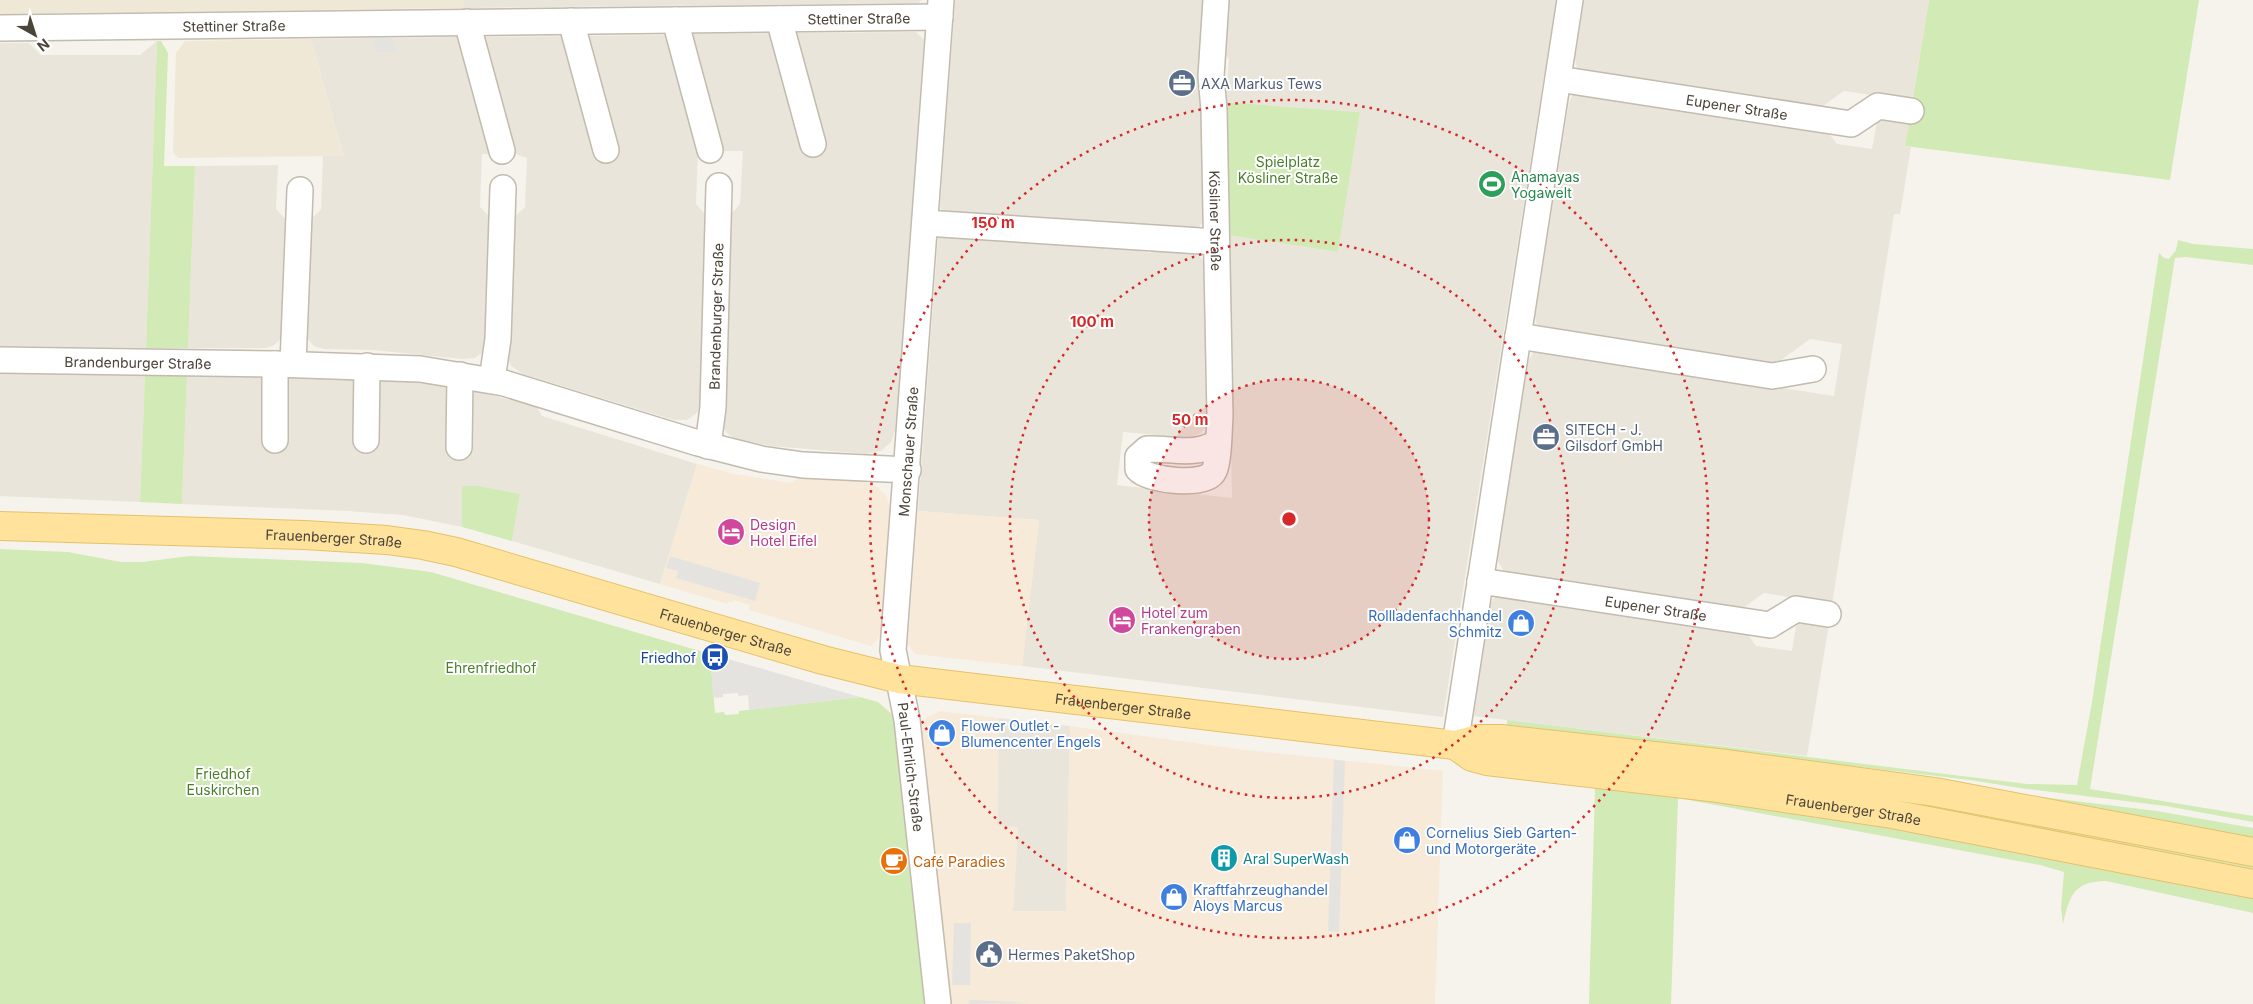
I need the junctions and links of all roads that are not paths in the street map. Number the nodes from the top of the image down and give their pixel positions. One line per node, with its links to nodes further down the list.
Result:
1 (1216, 0): 19 (street, Kösliner Straße)
2 (1570, 0): 9 (street)
3 (940, 9): 4 (street, Stettiner Straße); 18 (street, Monschauer Straße)
4 (779, 19): 5 (street, Stettiner Straße); 11 (street)
5 (674, 20): 6 (street, Stettiner Straße); 14 (street)
6 (571, 21): 7 (street, Stettiner Straße); 13 (street)
7 (467, 22): 8 (street, Stettiner Straße); 12 (street)
8 (0, 28)
9 (1558, 79): 10 (street, Eupener Straße); 20 (street)
10 (1911, 111)
11 (813, 144)
12 (502, 150)
13 (606, 150)
14 (710, 150)
15 (719, 186): 31 (street, Brandenburger Straße)
16 (503, 188): 26 (street)
17 (300, 190): 22 (street)
18 (926, 223): 19 (street); 32 (street, Monschauer Straße)
19 (1216, 242): 29 (street, Kösliner Straße)
20 (1518, 336): 24 (street); 34 (street)
21 (0, 360): 22 (street, Brandenburger Straße)
22 (284, 364): 23 (street, Brandenburger Straße); 27 (street)
23 (367, 366): 25 (street, Brandenburger Straße); 28 (street)
24 (1813, 369)
25 (460, 375): 26 (street, Brandenburger Straße); 30 (street)
26 (492, 380): 31 (street, Brandenburger Straße)
27 (275, 440)
28 (366, 440)
29 (1218, 442)
30 (459, 446)
31 (708, 446): 32 (street, Brandenburger Straße)
32 (908, 470): 36 (street, Monschauer Straße)
33 (0, 526): 36 (main road, Frauenberger Straße)
34 (1480, 581): 35 (street, Eupener Straße); 37 (street)
35 (1828, 614)
36 (899, 679): 37 (main road, Frauenberger Straße); 40 (street, Paul-Ehrlich-Straße)
37 (1455, 745): 38 (main road, Frauenberger Straße); 39 (main road, Frauenberger Straße)
38 (2253, 852)
39 (2253, 884)
40 (938, 1004)

